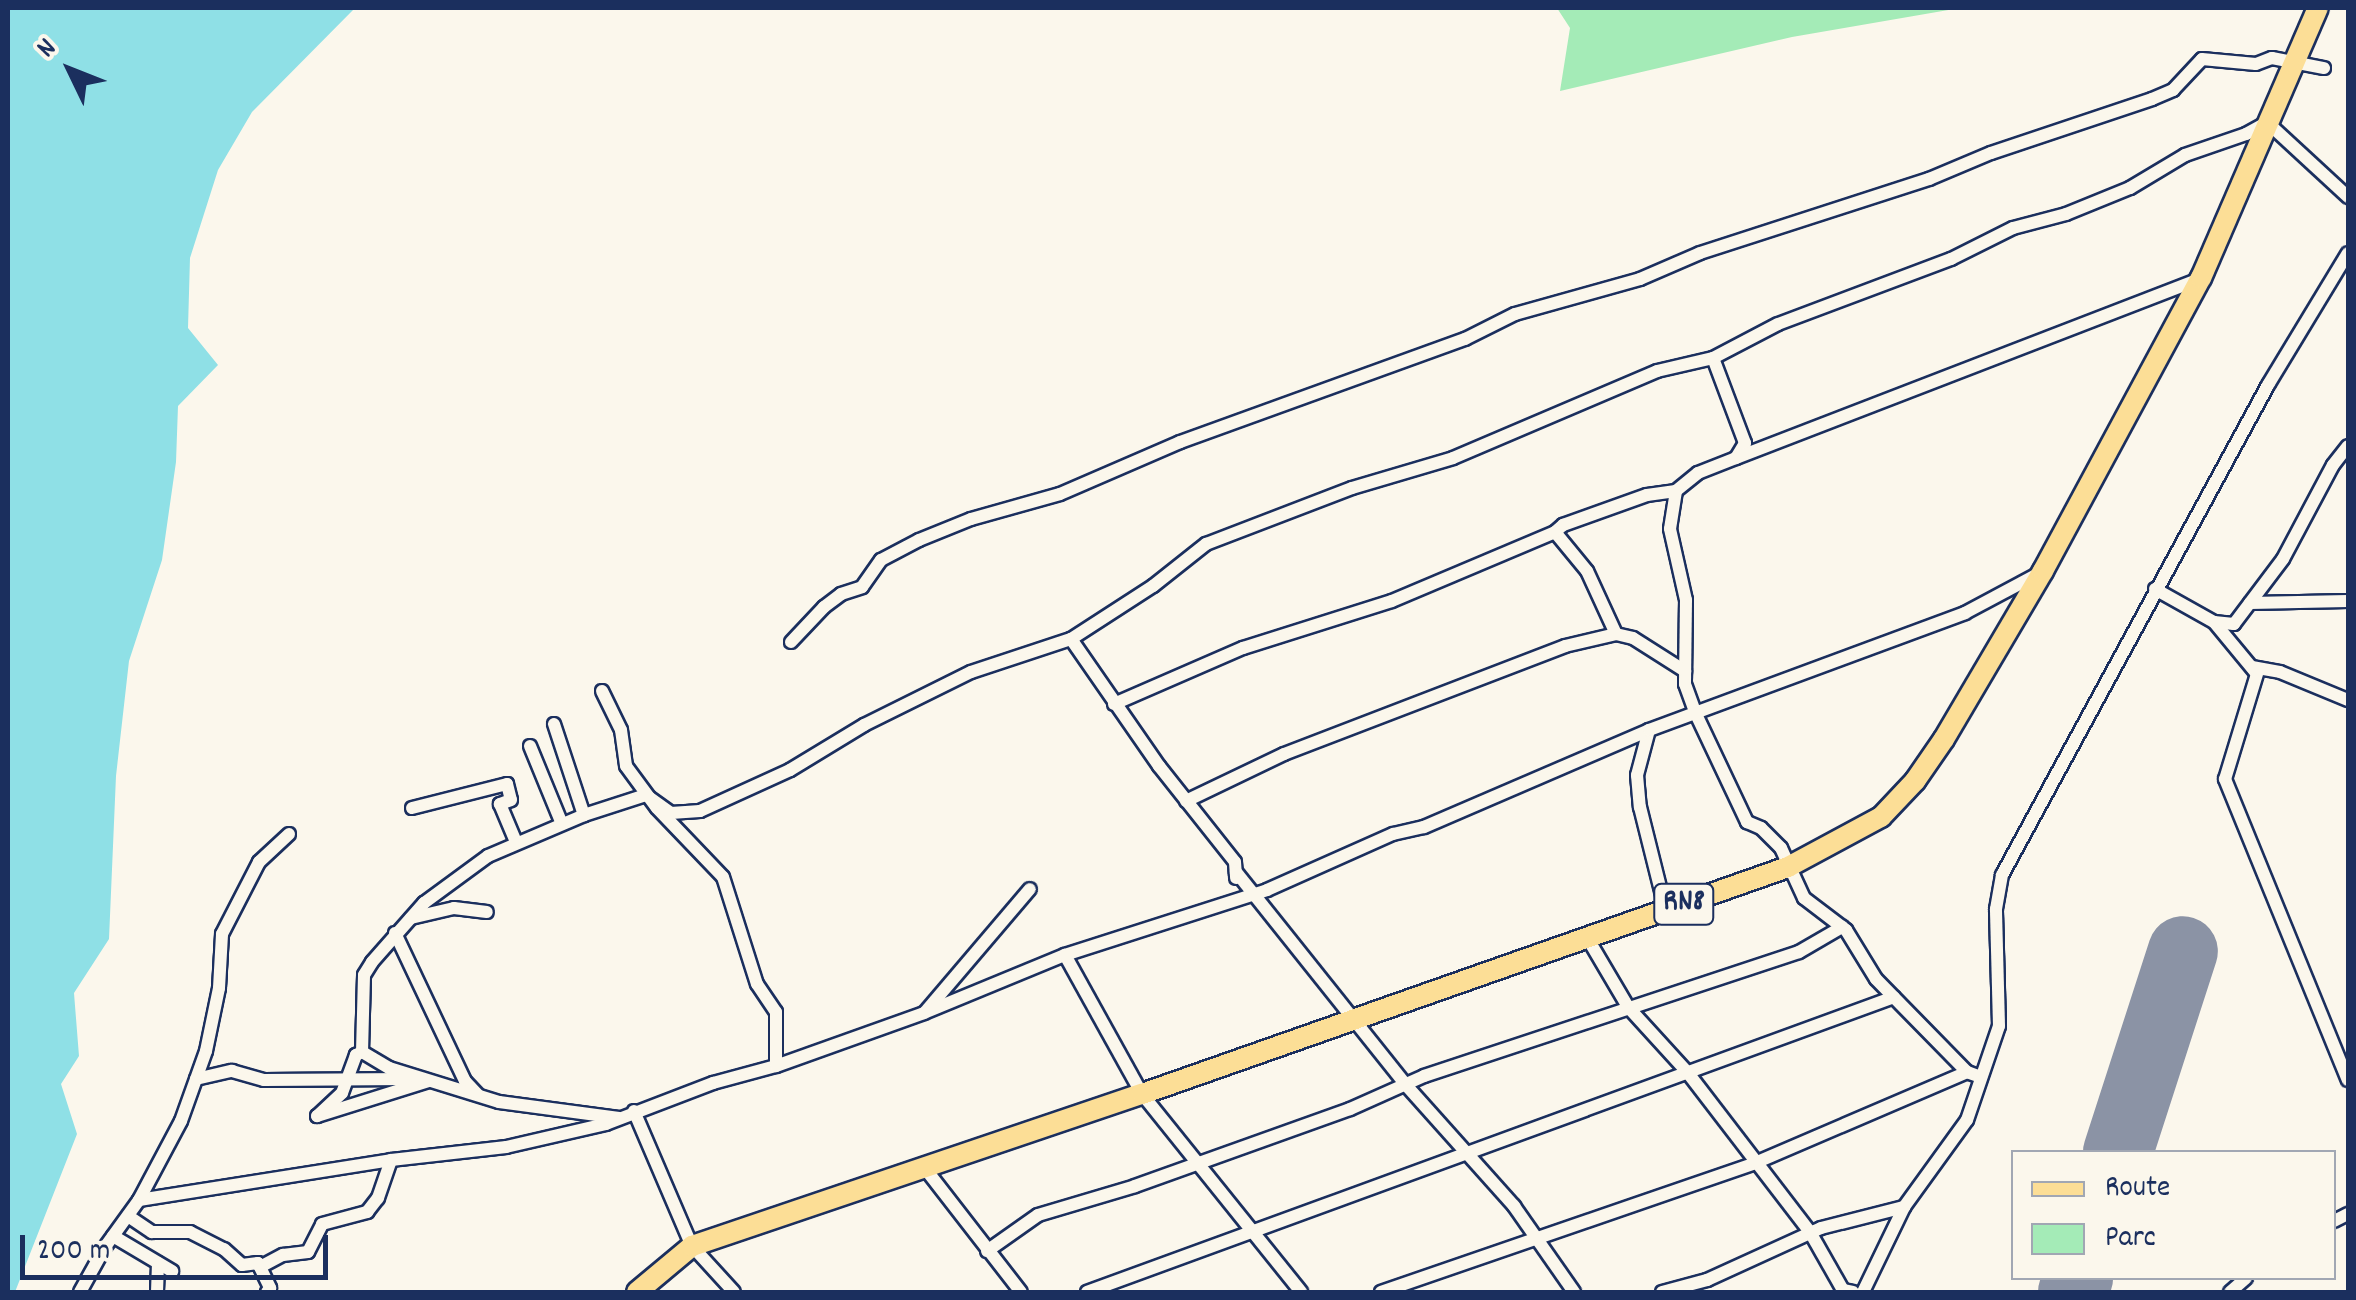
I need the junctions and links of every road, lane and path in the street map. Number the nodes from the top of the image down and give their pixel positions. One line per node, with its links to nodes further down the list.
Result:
1 (2318, 8): 2 (main road, RN8)
2 (2296, 62): 3 (street); 4 (main road, RN8); 20 (street)
3 (2324, 68)
4 (2270, 122): 5 (street); 7 (main road, RN8); 8 (street)
5 (2348, 198)
6 (2348, 253): 14 (street)
7 (2202, 278): 10 (street); 13 (main road, RN8)
8 (1713, 358): 10 (street); 19 (street)
9 (2348, 446): 15 (street)
10 (1736, 458): 11 (street)
11 (1676, 490): 12 (street); 22 (street)
12 (1556, 532): 18 (street); 25 (street)
13 (2044, 571): 26 (street); 37 (main road, RN8)
14 (2155, 588): 17 (street); 56 (street)
15 (2250, 602): 16 (street); 17 (street)
16 (2347, 603)
17 (2214, 622): 21 (street)
18 (1616, 634): 22 (street); 31 (street)
19 (1071, 639): 25 (street); 30 (street)
20 (791, 642)
21 (2252, 668): 24 (street); 60 (street)
22 (1685, 671): 26 (street)
23 (602, 691): 30 (street)
24 (2348, 700)
25 (1114, 704): 31 (street)
26 (1694, 712): 28 (street); 37 (street)
27 (554, 724): 33 (street)
28 (1649, 730): 40 (street); 42 (street)
29 (530, 746): 34 (street)
30 (646, 795): 33 (street); 54 (street)
31 (1186, 801): 38 (street)
32 (412, 808): 36 (street)
33 (584, 814): 34 (street)
34 (562, 824): 36 (street)
35 (289, 834): 58 (street)
36 (516, 842): 44 (street)
37 (1788, 867): 42 (main road, RN8); 45 (street)
38 (1236, 872): 40 (street); 41 (street)
39 (1030, 889): 51 (street)
40 (1255, 894): 41 (street); 52 (street)
41 (1238, 898): 48 (street)
42 (1666, 911): 47 (main road, RN8)
43 (487, 912): 44 (street)
44 (409, 918): 46 (street)
45 (1842, 927): 49 (street); 50 (street)
46 (395, 933): 53 (street); 63 (street)
47 (1588, 938): 50 (street); 52 (main road, RN8)
48 (1065, 954): 51 (street); 62 (street)
49 (1894, 997): 55 (street); 56 (street)
50 (1628, 1007): 55 (street); 61 (street)
51 (924, 1013): 54 (street)
52 (1350, 1018): 61 (street); 62 (main road, RN8)
53 (362, 1052): 57 (street); 59 (street)
54 (776, 1066): 64 (street)
55 (1688, 1073): 66 (street); 69 (street)
56 (1974, 1074): 69 (street); 72 (street)
57 (348, 1079): 58 (street); 59 (street); 59 (street)
58 (196, 1080): 71 (street)
59 (425, 1080): 63 (street)
60 (2348, 1080)
61 (1405, 1084): 66 (street); 68 (street)
62 (1142, 1094): 68 (street); 70 (main road, RN8)
63 (478, 1096): 65 (street)
64 (634, 1111): 65 (street); 78 (street)
65 (619, 1118): 67 (street)
66 (1467, 1154): 74 (street); 77 (street)
67 (391, 1160): 71 (street); 81 (street)
68 (1195, 1161): 74 (street); 79 (street)
69 (1755, 1163): 75 (street); 77 (street)
70 (924, 1168): 78 (main road, RN8); 79 (street)
71 (139, 1200): 73 (street)
72 (1904, 1207): 75 (street); 96 (street)
73 (128, 1216): 76 (street); 81 (street)
74 (1253, 1232): 90 (street); 91 (street)
75 (1810, 1232): 94 (street); 95 (street)
76 (113, 1236): 80 (street); 84 (street)
77 (1536, 1238): 92 (street); 93 (street)
78 (692, 1246): 87 (main road, RN8); 88 (street)
79 (987, 1251): 89 (street)
80 (158, 1263): 82 (street); 83 (street)
81 (260, 1267): 86 (street)
82 (172, 1271)
83 (157, 1286): 85 (street)
84 (80, 1292)
85 (148, 1292)
86 (267, 1292)
87 (638, 1292)
88 (734, 1292)
89 (1021, 1292)
90 (1087, 1292)
91 (1301, 1292)
92 (1381, 1292)
93 (1574, 1292)
94 (1662, 1292)
95 (1853, 1292)
96 (1863, 1292)

